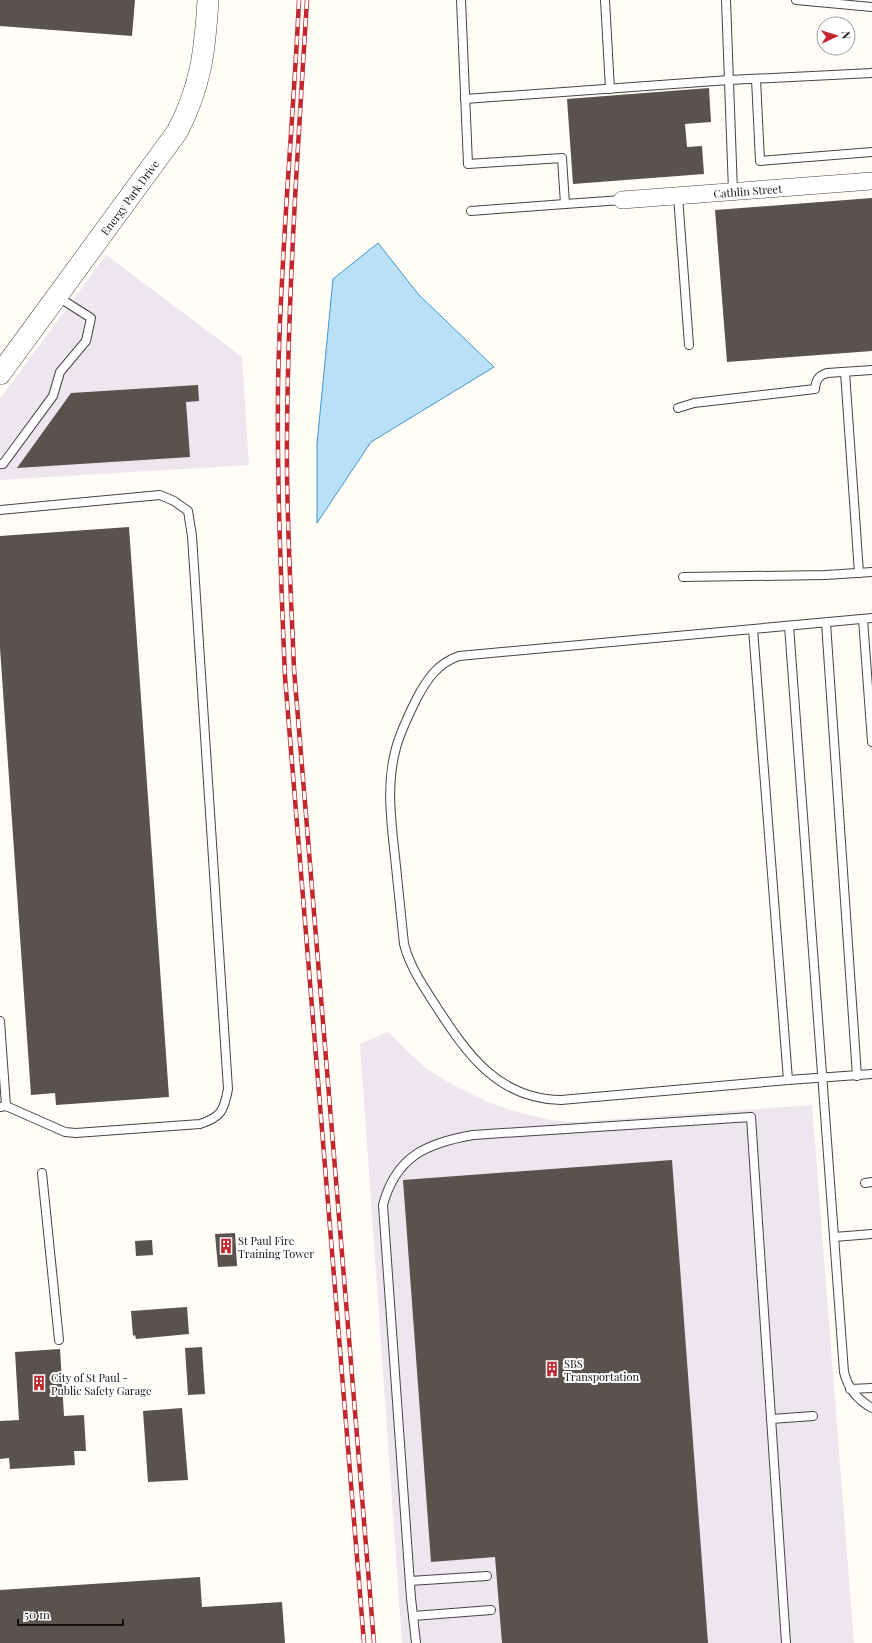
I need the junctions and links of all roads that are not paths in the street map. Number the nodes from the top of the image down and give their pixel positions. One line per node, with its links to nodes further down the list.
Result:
1 (208, 0): 19 (street, Energy Park Drive)
2 (461, 0): 11 (lane)
3 (605, 0): 10 (lane)
4 (726, 0): 9 (lane)
5 (796, 0): 6 (lane)
6 (872, 7)
7 (872, 73): 8 (lane)
8 (756, 79): 9 (lane); 12 (lane)
9 (729, 80): 10 (lane); 14 (lane)
10 (610, 89): 11 (lane)
11 (465, 99): 17 (lane)
12 (872, 152)
13 (872, 181): 14 (street, Cathlin Street)
14 (733, 191): 15 (street, Cathlin Street)
15 (678, 196): 16 (street, Cathlin Street); 20 (lane)
16 (622, 200): 17 (lane)
17 (565, 204): 18 (lane)
18 (471, 211)
19 (57, 297): 23 (street, Energy Park Drive); 25 (lane)
20 (688, 345)
21 (872, 370): 22 (lane)
22 (845, 372): 24 (lane); 28 (lane)
23 (0, 374)
24 (678, 408)
25 (0, 464)
26 (0, 510): 41 (lane)
27 (872, 572): 28 (lane)
28 (859, 573): 29 (lane)
29 (683, 578)
30 (872, 618): 31 (lane)
31 (863, 619): 32 (lane); 35 (lane)
32 (826, 623): 33 (lane); 38 (lane)
33 (789, 626): 34 (lane); 39 (lane)
34 (753, 629): 40 (lane); 40 (lane)
35 (872, 742)
36 (0, 1021): 41 (lane)
37 (872, 1074): 38 (lane)
38 (857, 1076): 39 (lane)
39 (822, 1079): 40 (lane); 44 (lane)
40 (788, 1080)
41 (3, 1107)
42 (42, 1173): 45 (lane)
43 (872, 1234): 44 (lane)
44 (834, 1237): 47 (lane)
45 (59, 1340)
46 (872, 1388): 47 (lane)
47 (850, 1389): 48 (lane)
48 (872, 1408)
49 (813, 1416): 50 (lane)
50 (771, 1419): 52 (lane); 56 (lane)
51 (487, 1576): 52 (lane)
52 (410, 1581): 54 (lane)
53 (490, 1610): 54 (lane)
54 (413, 1616): 55 (lane)
55 (416, 1643)
56 (786, 1643)

